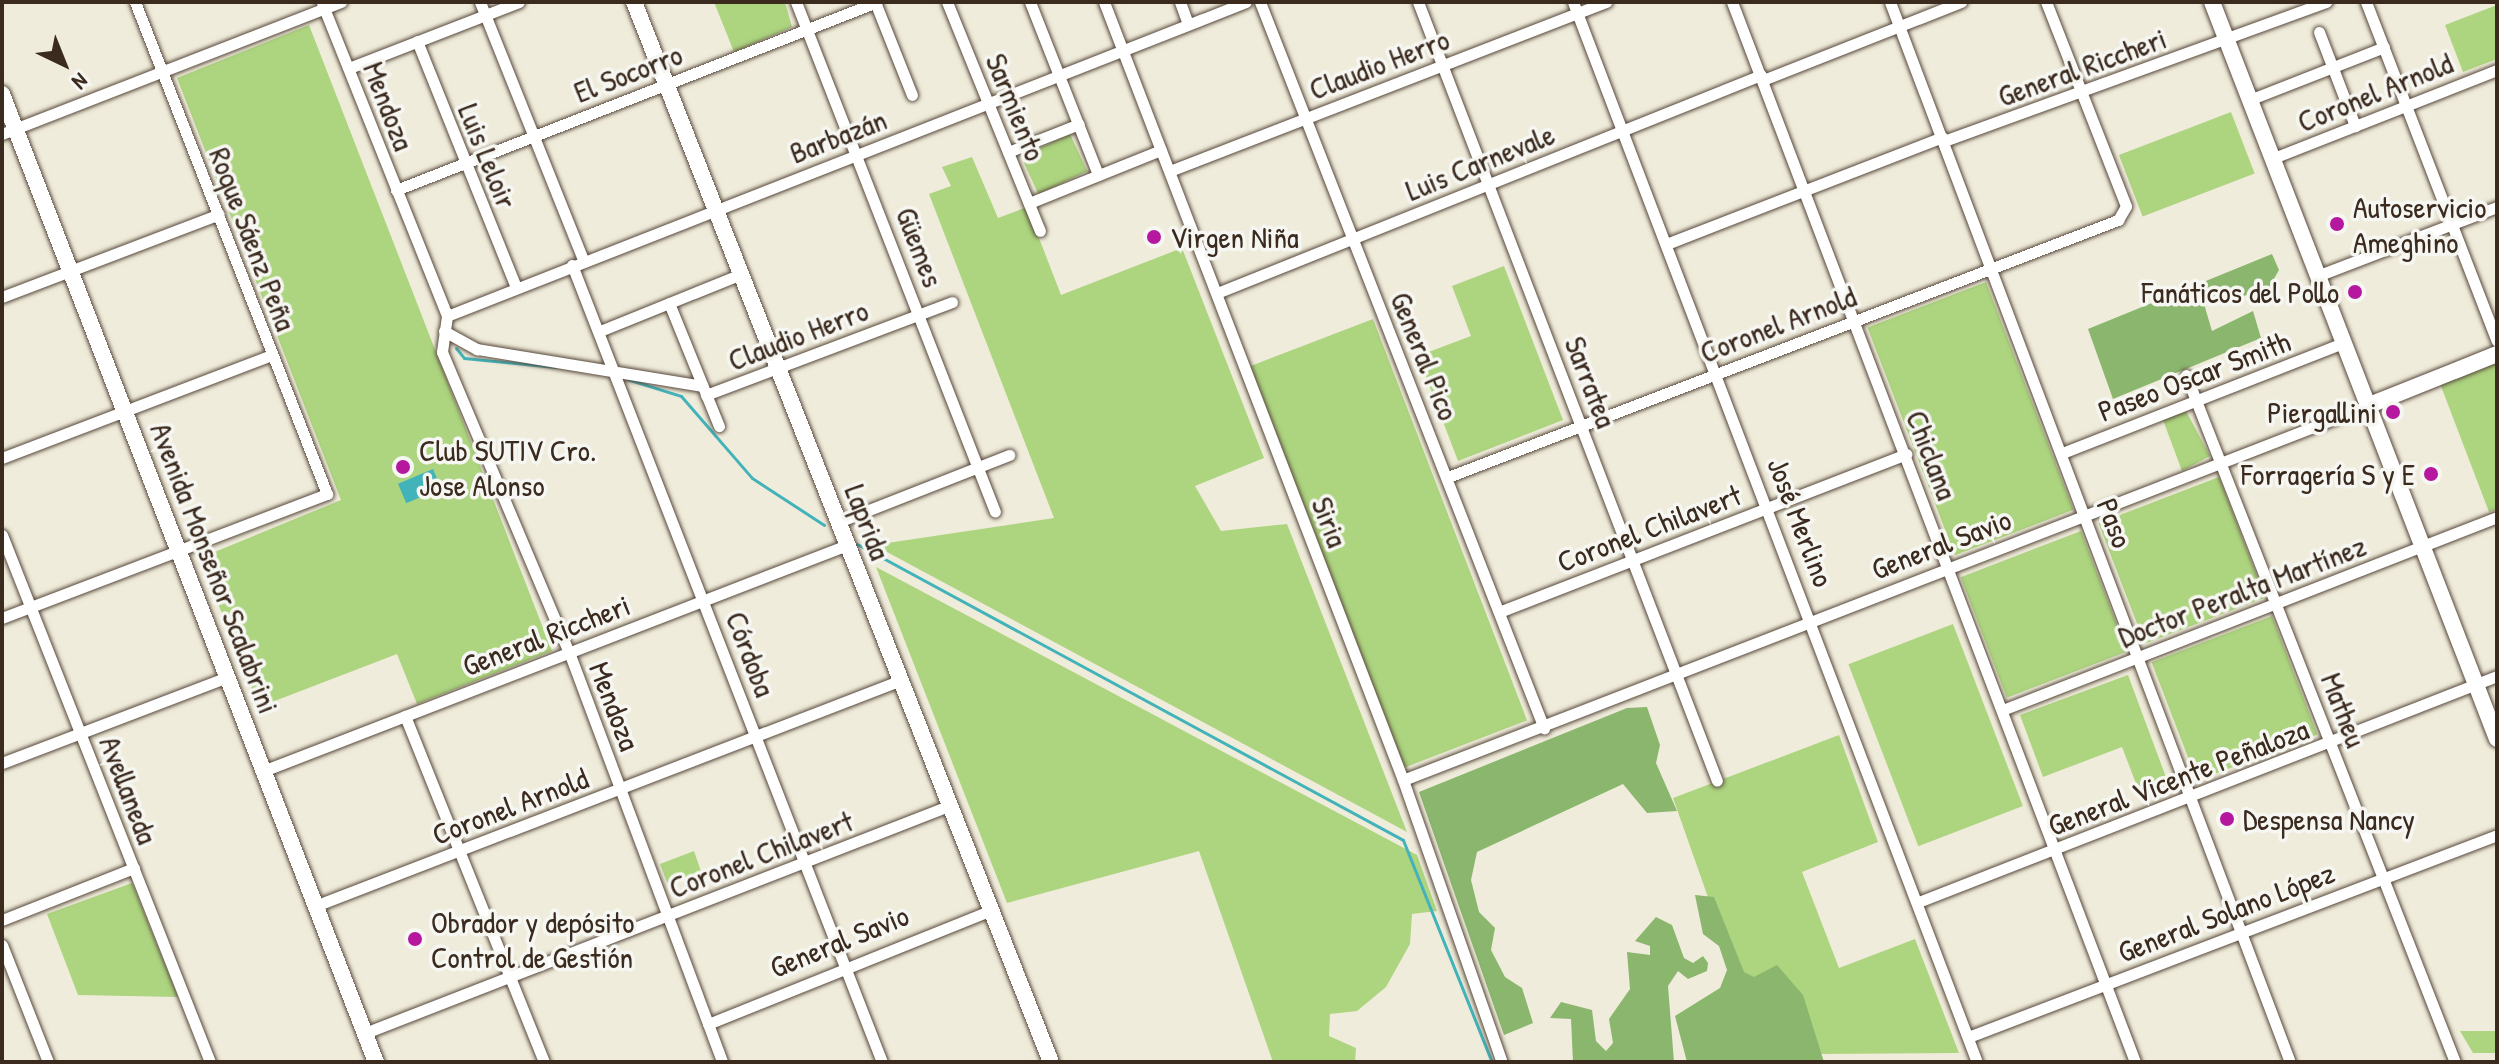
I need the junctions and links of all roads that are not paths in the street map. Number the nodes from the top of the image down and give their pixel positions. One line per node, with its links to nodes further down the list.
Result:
1 (135, 2): 38 (street, Roque Sáenz Peña)
2 (341, 2): 23 (street)
3 (480, 2): 25 (street, Córdoba)
4 (519, 2): 25 (street)
5 (634, 2): 41 (main road, Laprida)
6 (796, 2): 28 (street, Güemes)
7 (875, 2): 28 (street, El Socorro); 44 (street)
8 (947, 2): 46 (street, Sarmiento)
9 (1030, 2): 39 (street)
10 (1104, 2): 33 (street, Siria)
11 (1180, 2): 26 (street)
12 (1246, 2): 26 (street, Barbazán)
13 (1260, 2): 48 (street, General Pico)
14 (1418, 2): 34 (street, Sarratea)
15 (1606, 2): 24 (street, Claudio Herro)
16 (1732, 2): 40 (street, Chiclana)
17 (1890, 2): 27 (street, Paso)
18 (1961, 2): 27 (street, Luis Carnevale)
19 (2046, 2): 42 (street)
20 (2212, 2): 31 (main road)
21 (2326, 2): 31 (street, General Riccheri)
22 (2366, 2): 32 (street)
23 (323, 5): 35 (street, Mendoza); 38 (street)
24 (1575, 8): 34 (street, Claudio Herro); 51 (street, José Merlino)
25 (485, 15): 30 (street); 53 (street, Córdoba)
26 (1188, 24): 33 (street, Barbazán)
27 (1899, 26): 40 (street, Luis Carnevale); 54 (street, Paso)
28 (807, 30): 41 (street, El Socorro); 57 (street, Güemes)
29 (2319, 32): 36 (street)
30 (417, 41): 35 (street); 59 (street, Luis Leloir)
31 (2227, 41): 42 (street, General Riccheri); 45 (main road)
32 (2384, 47): 36 (street); 47 (street)
33 (1123, 50): 39 (street, Barbazán); 55 (street, Siria)
34 (1443, 65): 48 (street, Claudio Herro); 62 (street, Sarratea)
35 (349, 68): 63 (street, Mendoza)
36 (2333, 68): 45 (street); 50 (street)
37 (2497, 70): 47 (street, Coronel Arnold)
38 (162, 73): 52 (street); 68 (street, Roque Sáenz Peña)
39 (1060, 76): 46 (street, Barbazán); 49 (street)
40 (1762, 78): 51 (street, Luis Carnevale); 64 (street, Chiclana)
41 (667, 84): 53 (street, El Socorro); 67 (main road, Laprida)
42 (2080, 93): 54 (street, General Riccheri); 74 (street, Coronel Arnold)
43 (2, 94): 52 (main road, Avenida Monseñor Scalabrini)
44 (912, 95)
45 (2249, 100): 58 (main road)
46 (988, 103): 56 (street, Sarmiento); 57 (street, Barbazán)
47 (2408, 106): 50 (street, Coronel Arnold); 69 (street)
48 (1304, 119): 60 (street, Claudio Herro); 71 (street, General Pico)
49 (1079, 124): 56 (street); 61 (street)
50 (2355, 126): 58 (street, Coronel Arnold)
51 (1623, 130): 62 (street, Luis Carnevale); 72 (street, José Merlino)
52 (9, 132): 75 (main road, Avenida Monseñor Scalabrini)
53 (533, 136): 59 (street, El Socorro); 73 (street, Córdoba)
54 (1943, 139): 64 (street, General Riccheri); 74 (street, Paso)
55 (1161, 150): 60 (street, Siria); 61 (street)
56 (1008, 152): 65 (street, Sarmiento)
57 (858, 154): 67 (street, Barbazán); 83 (street, Güemes)
58 (2271, 159): 77 (main road)
59 (465, 163): 63 (street, El Socorro); 78 (street, Luis Leloir)
60 (1170, 171): 79 (street, Siria)
61 (1098, 175): 65 (street)
62 (1489, 185): 71 (street, Luis Carnevale); 100 (street, Sarratea)
63 (396, 190): 84 (street, Mendoza)
64 (1805, 190): 72 (street, General Riccheri); 85 (street, Chiclana)
65 (1029, 203): 70 (street, Sarmiento)
66 (2497, 207): 69 (street)
67 (715, 209): 73 (street, Barbazán); 76 (main road, Laprida)
68 (219, 214): 75 (street); 91 (street, Roque Sáenz Peña)
69 (2452, 224): 77 (street); 88 (street)
70 (1040, 231)
71 (1353, 239): 79 (street, Luis Carnevale); 108 (street, General Pico)
72 (1669, 243): 94 (street, José Merlino)
73 (577, 262): 78 (street, Barbazán); 87 (street, Córdoba)
74 (1990, 270): 85 (street, Coronel Arnold); 102 (street, Paso)
75 (70, 272): 80 (street); 99 (main road, Avenida Monseñor Scalabrini)
76 (741, 274): 82 (street); 93 (main road, Laprida)
77 (2317, 276): 89 (main road)
78 (516, 287): 84 (street, Barbazán)
79 (1217, 293): 142 (street, Siria)
80 (2, 297)
81 (952, 302): 83 (street, Claudio Herro)
82 (669, 303): 87 (street); 96 (street)
83 (920, 314): 93 (street, Claudio Herro); 107 (street, Güemes)
84 (447, 316): 86 (street)
85 (1854, 321): 94 (street, Coronel Arnold); 103 (street, Chiclana)
86 (444, 331): 92 (street); 126 (street, Mendoza)
87 (600, 331): 92 (street, Córdoba)
88 (2497, 341)
89 (2343, 343): 97 (street, Paseo Oscar Smith); 98 (main road)
90 (2497, 354): 98 (main road, General Savio)
91 (272, 355): 99 (street); 117 (street, Roque Sáenz Peña)
92 (615, 367): 96 (street); 120 (street, Córdoba)
93 (779, 368): 96 (street, Claudio Herro); 113 (main road, Laprida)
94 (1718, 372): 100 (street, Coronel Arnold); 109 (street, José Merlino)
95 (2186, 375): 97 (street, Matheu)
96 (704, 391): 101 (street)
97 (2197, 400): 102 (street, Paseo Oscar Smith); 106 (street, Matheu)
98 (2367, 406): 106 (street, General Savio); 116 (main road)
99 (125, 413): 105 (street); 117 (main road, Avenida Monseñor Scalabrini)
100 (1582, 425): 108 (street, Coronel Arnold); 118 (street, Sarratea)
101 (719, 426)
102 (2062, 453): 111 (street, Paso)
103 (1906, 454): 109 (street, Coronel Chilavert); 119 (street, Chiclana)
104 (1009, 455): 107 (street)
105 (2, 458)
106 (2222, 464): 111 (street, General Savio); 121 (street, Matheu)
107 (978, 467): 110 (street, Güemes); 113 (street)
108 (1448, 477): 123 (street, General Pico)
109 (1770, 507): 118 (street, Coronel Chilavert); 125 (street, José Merlino)
110 (995, 512)
111 (2087, 517): 119 (street, General Savio); 127 (street, Paso)
112 (2497, 517): 116 (street, Doctor Peralta Martínez)
113 (838, 522): 115 (main road, Laprida)
114 (2, 535): 122 (street, Avellaneda)
115 (847, 545): 120 (street, General Riccheri); 131 (main road, Laprida)
116 (2422, 546): 121 (street, Doctor Peralta Martínez); 132 (main road)
117 (178, 551): 122 (street); 130 (main road, Avenida Monseñor Scalabrini)
118 (1634, 560): 123 (street, Coronel Chilavert); 128 (street, Sarratea)
119 (1951, 570): 125 (street, General Savio); 133 (street, Chiclana)
120 (705, 600): 126 (street, General Riccheri); 137 (street, Córdoba)
121 (2277, 603): 127 (street, Doctor Peralta Martínez); 139 (street, Matheu)
122 (31, 608): 124 (street); 136 (street, Avellaneda)
123 (1499, 612): 135 (street, General Pico)
124 (2, 618)
125 (1813, 625): 128 (street, General Savio); 153 (street, José Merlino)
126 (569, 652): 134 (street, General Riccheri); 144 (street, Mendoza)
127 (2140, 656): 133 (street, Doctor Peralta Martínez); 145 (street, Paso)
128 (1678, 676): 135 (street, General Savio); 143 (street, Sarratea)
129 (2497, 676): 132 (street, General Vicente Peñaloza)
130 (227, 677): 136 (street); 141 (main road, Avenida Monseñor Scalabrini)
131 (901, 680): 137 (street, Coronel Arnold); 146 (main road, Laprida)
132 (2476, 685): 138 (main road); 139 (street, General Vicente Peñaloza)
133 (2005, 709): 148 (street, Chiclana)
134 (405, 716): 141 (street, General Riccheri); 149 (street)
135 (1544, 728): 142 (street, General Savio)
136 (82, 733): 140 (street); 151 (street, Avellaneda)
137 (757, 737): 144 (street, Coronel Arnold); 150 (street, Córdoba)
138 (2497, 739)
139 (2331, 744): 145 (street, General Vicente Peñaloza); 152 (street, Matheu)
140 (2, 763)
141 (263, 771): 154 (main road, Avenida Monseñor Scalabrini)
142 (1403, 780): 173 (street, Siria)
143 (1717, 781)
144 (621, 789): 149 (street, Coronel Arnold); 156 (street, Mendoza)
145 (2194, 796): 148 (street, General Vicente Peñaloza); 158 (street, Paso)
146 (951, 805): 150 (street, Coronel Chilavert); 155 (main road, Laprida)
147 (2497, 835): 152 (street, General Solano López)
148 (2057, 849): 153 (street, General Vicente Peñaloza); 162 (street, Chiclana)
149 (459, 851): 154 (street, Coronel Arnold); 161 (street)
150 (807, 863): 156 (street, Coronel Chilavert); 160 (street, Córdoba)
151 (134, 868): 157 (street); 167 (street, Avellaneda)
152 (2387, 877): 158 (street, General Solano López); 177 (street, Matheu)
153 (1921, 901): 165 (street, José Merlino)
154 (315, 906): 164 (main road, Avenida Monseñor Scalabrini)
155 (991, 910): 160 (street, General Savio); 172 (main road, Laprida)
156 (667, 916): 161 (street, Coronel Chilavert); 163 (street, Mendoza)
157 (2, 920)
158 (2244, 931): 162 (street, General Solano López); 176 (street, Paso)
159 (2, 945): 166 (street)
160 (847, 969): 163 (street, General Savio); 171 (street, Córdoba)
161 (510, 974): 164 (street, Coronel Chilavert); 169 (street)
162 (2107, 983): 165 (street, General Solano López); 175 (street, Chiclana)
163 (708, 1024): 170 (street, Mendoza)
164 (365, 1033): 168 (main road, Avenida Monseñor Scalabrini)
165 (1971, 1036): 174 (street, José Merlino)
166 (48, 1062)
167 (210, 1062)
168 (376, 1062)
169 (544, 1062)
170 (722, 1062)
171 (882, 1062)
172 (1051, 1062)
173 (1502, 1062)
174 (1977, 1062)
175 (2135, 1062)
176 (2290, 1062)
177 (2455, 1062)

